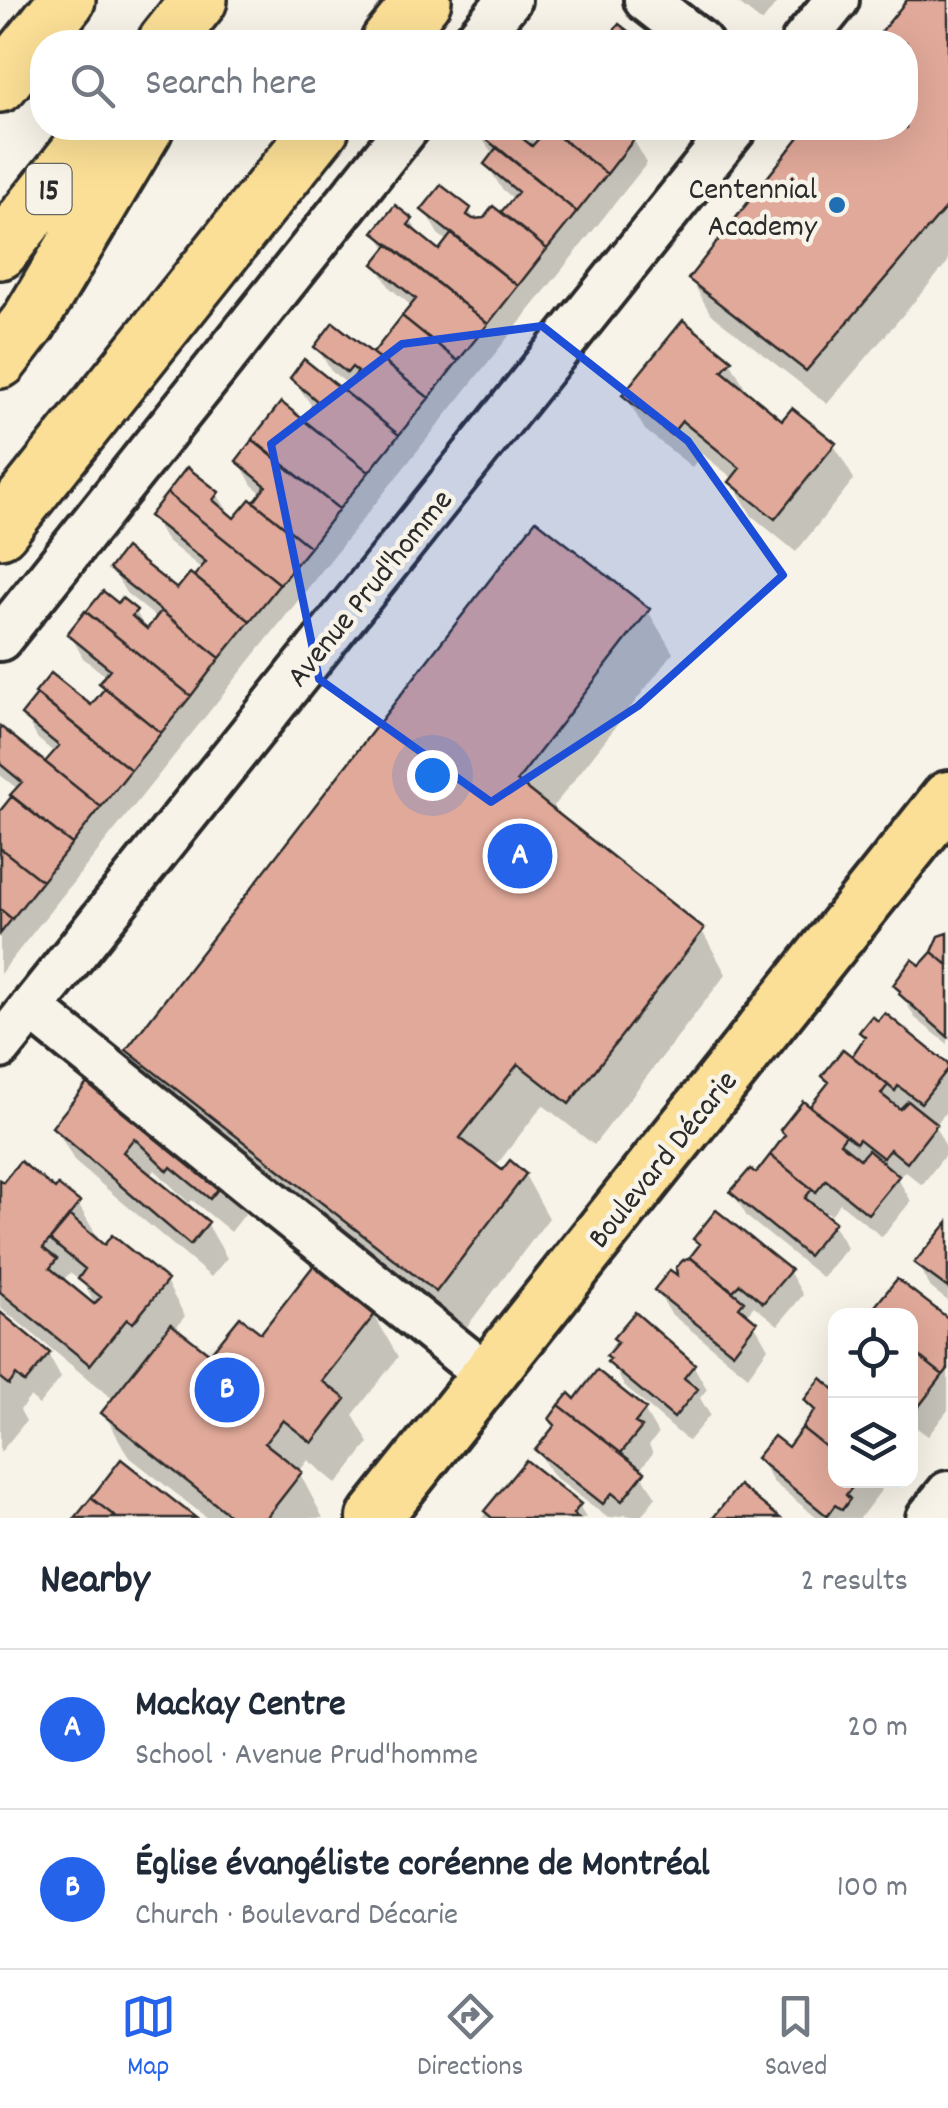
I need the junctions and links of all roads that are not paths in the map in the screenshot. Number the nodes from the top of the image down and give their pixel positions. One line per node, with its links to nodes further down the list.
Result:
1 (67, 0): 8 (highway)
2 (200, 0): 9 (highway)
3 (222, 0): 10 (highway)
4 (423, 0): 11 (highway)
5 (509, 0): 12 (street)
6 (646, 0): 13 (street)
7 (836, 0): 14 (street)
8 (43, 30)
9 (176, 30)
10 (203, 30)
11 (399, 30)
12 (484, 30)
13 (685, 30)
14 (812, 30)
15 (30, 46): 16 (highway)
16 (0, 84)
17 (88, 140): 22 (highway, 15)
18 (138, 140): 23 (highway)
19 (311, 140): 24 (highway)
20 (397, 140): 25 (street)
21 (725, 140): 27 (street, Avenue Prud'homme)
22 (0, 251)
23 (0, 360)
24 (5, 524)
25 (0, 638)
26 (948, 798): 29 (main road, Boulevard Décarie)
27 (32, 1008): 28 (street, Avenue Prud'homme); 29 (street)
28 (0, 1047)
29 (488, 1376): 31 (main road, Boulevard Décarie)
30 (948, 1493): 32 (street)
31 (374, 1518)
32 (928, 1518)

